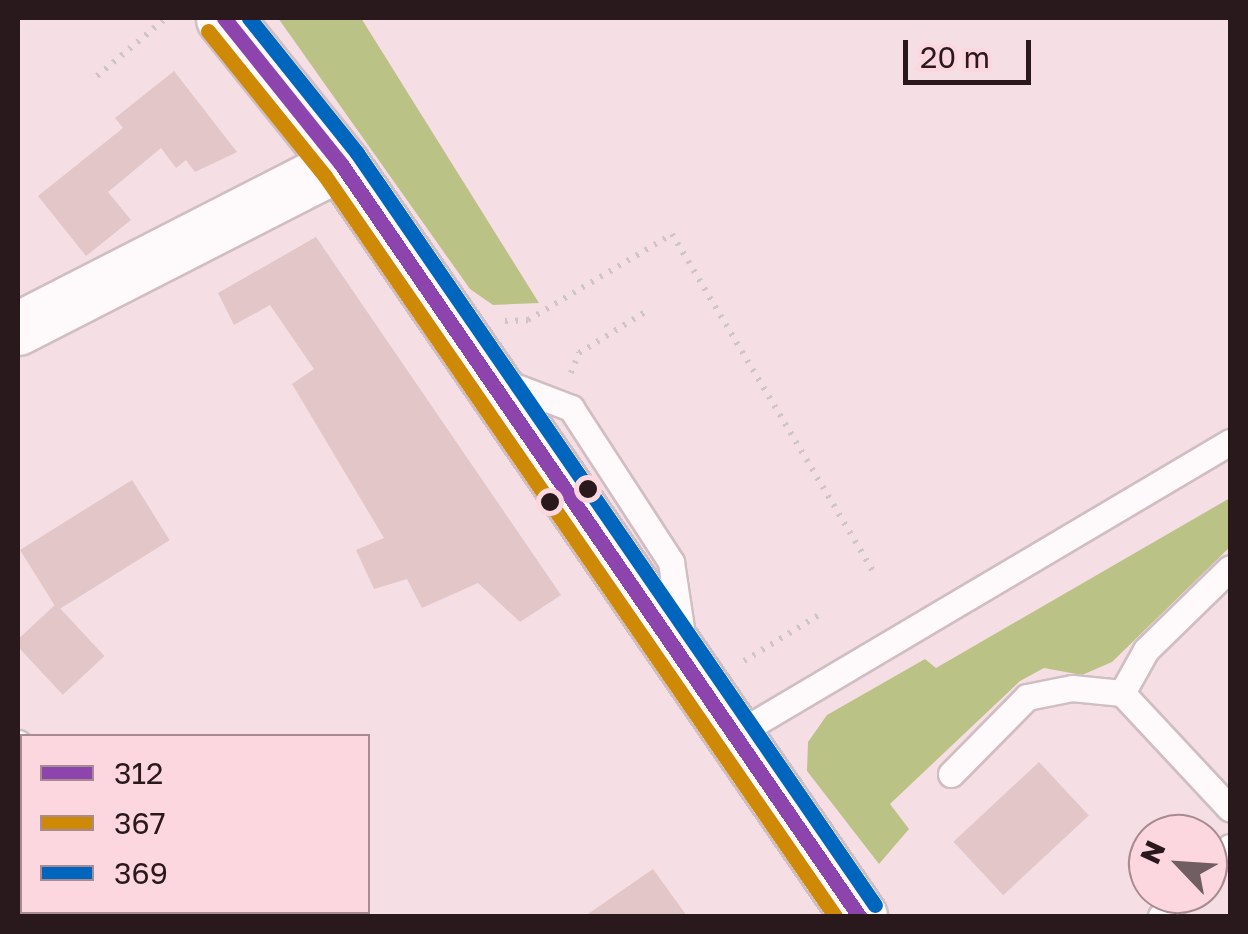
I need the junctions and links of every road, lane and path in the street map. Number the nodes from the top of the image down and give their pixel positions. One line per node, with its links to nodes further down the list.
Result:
1 (166, 18): 3 (path)
2 (224, 18): 4 (street)
3 (97, 76)
4 (341, 164): 6 (street); 11 (street)
5 (491, 316): 9 (path)
6 (18, 329)
7 (1230, 442): 11 (lane)
8 (1230, 568): 10 (lane)
9 (876, 576)
10 (1122, 693): 12 (lane); 13 (lane)
11 (735, 735): 14 (street)
12 (951, 774)
13 (1230, 808)
14 (859, 916)

